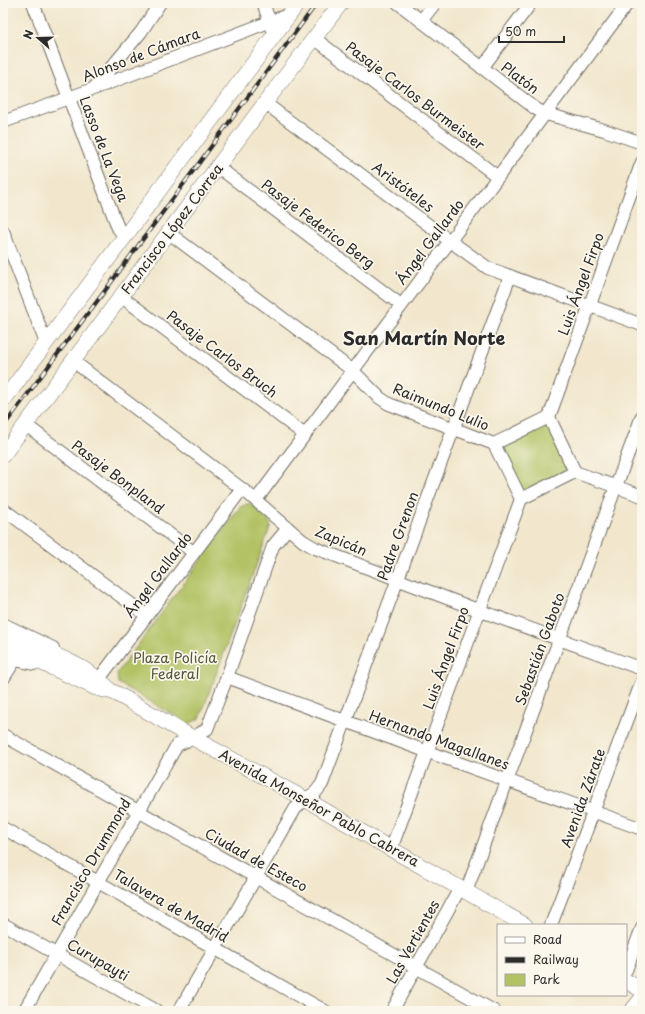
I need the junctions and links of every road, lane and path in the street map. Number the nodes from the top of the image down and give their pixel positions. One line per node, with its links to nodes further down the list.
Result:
1 (33, 3): 15 (street, Lasso de La Vega)
2 (262, 3): 11 (street)
3 (341, 3): 12 (main road, Francisco López Correa)
4 (398, 3): 10 (street, Platón)
5 (435, 3): 10 (street)
6 (531, 3): 13 (street)
7 (628, 3): 17 (street, Ángel Gallardo)
8 (155, 6): 14 (street)
9 (294, 9): 11 (main road)
10 (421, 21): 13 (street, Platón)
11 (272, 28): 14 (street, Alonso de Cámara); 25 (main road)
12 (314, 38): 16 (main road, Francisco López Correa); 22 (street, Pasaje Carlos Burmeister)
13 (482, 68): 17 (street, Platón)
14 (93, 89): 15 (street, Alonso de Cámara)
15 (69, 98): 18 (street, Alonso de Cámara); 25 (street, Lasso de La Vega)
16 (265, 103): 21 (main road, Francisco López Correa); 26 (street, Aristóteles)
17 (546, 114): 19 (street, Platón); 22 (street, Ángel Gallardo)
18 (3, 122)
19 (642, 143)
20 (642, 162): 30 (street, Luis Ángel Firpo)
21 (218, 167): 24 (main road, Francisco López Correa); 29 (street, Pasaje Federico Berg)
22 (498, 178): 26 (street, Ángel Gallardo)
23 (3, 231): 32 (street)
24 (169, 232): 28 (main road, Francisco López Correa); 34 (street, Raimundo Lulio)
25 (125, 237): 32 (main road)
26 (450, 241): 27 (street, Aristóteles); 29 (street, Ángel Gallardo)
27 (510, 276): 30 (street, Aristóteles); 39 (street, Padre Grenon)
28 (122, 297): 33 (main road, Francisco López Correa); 40 (street, Pasaje Carlos Bruch)
29 (401, 305): 34 (street, Ángel Gallardo)
30 (590, 305): 31 (street, Aristóteles); 36 (street, Luis Ángel Firpo)
31 (642, 325)
32 (46, 343): 35 (main road)
33 (73, 361): 38 (main road, Francisco López Correa); 45 (street, Zapicán)
34 (352, 370): 39 (street, Raimundo Lulio); 40 (street, Ángel Gallardo)
35 (3, 401)
36 (549, 416): 41 (street, Raimundo Lulio); 43 (street)
37 (642, 416): 44 (street, Sebastián Gaboto)
38 (26, 425): 42 (main road, Francisco López Correa); 51 (street, Pasaje Bonpland)
39 (453, 429): 41 (street, Raimundo Lulio); 52 (street, Padre Grenon)
40 (305, 435): 48 (street, Ángel Gallardo)
41 (494, 444): 47 (street)
42 (3, 455)
43 (575, 472): 44 (street); 47 (street)
44 (616, 487): 46 (street); 57 (street, Sebastián Gaboto)
45 (242, 489): 48 (street, Zapicán); 51 (street, Ángel Gallardo)
46 (642, 496)
47 (521, 499): 53 (street, Luis Ángel Firpo)
48 (256, 500): 50 (street, Zapicán)
49 (3, 509): 54 (street)
50 (288, 528): 52 (street, Zapicán); 64 (street, Francisco Drummond)
51 (193, 552): 54 (street, Ángel Gallardo)
52 (398, 580): 53 (street, Zapicán); 69 (street, Padre Grenon)
53 (478, 610): 57 (street, Zapicán); 72 (street, Luis Ángel Firpo)
54 (146, 615): 66 (street, Ángel Gallardo)
55 (3, 624): 61 (street, Avenida Monseñor Pablo Cabrera)
56 (3, 634): 61 (main road, Avenida Monseñor Pablo Cabrera)
57 (560, 639): 63 (street, Zapicán); 73 (street, Sebastián Gaboto)
58 (3, 646): 62 (main road, Avenida Monseñor Pablo Cabrera)
59 (3, 655): 60 (street, Avenida Monseñor Pablo Cabrera)
60 (14, 660): 62 (street, Avenida Monseñor Pablo Cabrera); 65 (street)
61 (75, 663): 66 (main road, Avenida Monseñor Pablo Cabrera)
62 (56, 668): 68 (main road, Avenida Monseñor Pablo Cabrera)
63 (642, 668)
64 (226, 677): 69 (street, Hernando Magallanes); 71 (street, Francisco Drummond)
65 (3, 679)
66 (99, 679): 68 (main road, Avenida Monseñor Pablo Cabrera)
67 (642, 680): 76 (street, Avenida Zárate)
68 (112, 692): 71 (main road, Avenida Monseñor Pablo Cabrera)
69 (346, 722): 72 (street, Hernando Magallanes); 74 (street, Padre Grenon)
70 (3, 735): 75 (street, Ciudad de Esteco)
71 (193, 738): 74 (main road, Avenida Monseñor Pablo Cabrera); 75 (street, Francisco Drummond)
72 (428, 752): 73 (street, Hernando Magallanes); 79 (street, Luis Ángel Firpo)
73 (508, 781): 76 (street, Hernando Magallanes); 82 (street, Sebastián Gaboto)
74 (305, 799): 79 (main road, Avenida Monseñor Pablo Cabrera); 80 (street, Padre Grenon)
75 (138, 811): 80 (street, Ciudad de Esteco); 81 (street, Francisco Drummond)
76 (594, 812): 78 (street, Hernando Magallanes); 85 (street, Avenida Zárate)
77 (3, 828): 81 (street, Talavera de Madrid)
78 (642, 829)
79 (391, 849): 82 (main road, Avenida Monseñor Pablo Cabrera)
80 (256, 877): 87 (street, Padre Grenon); 90 (street, Ciudad de Esteco)
81 (97, 881): 87 (street, Talavera de Madrid); 88 (street, Francisco Drummond)
82 (463, 890): 84 (main road, Avenida Monseñor Pablo Cabrera); 90 (street, Las Vertientes)
83 (3, 924): 88 (street, Curupayti)
84 (523, 924)
85 (551, 924)
86 (642, 928): 89 (street)
87 (215, 948): 96 (street, Padre Grenon); 97 (street, Talavera de Madrid)
88 (56, 954): 94 (street, Francisco Drummond); 95 (street, Curupayti)
89 (627, 967)
90 (416, 968): 98 (street, Las Vertientes); 99 (street, Ciudad de Esteco)
91 (627, 982): 92 (main road)
92 (642, 990)
93 (642, 998): 100 (main road)
94 (24, 1011)
95 (157, 1011)
96 (179, 1011)
97 (325, 1011)
98 (392, 1011)
99 (494, 1011)
100 (632, 1011)

